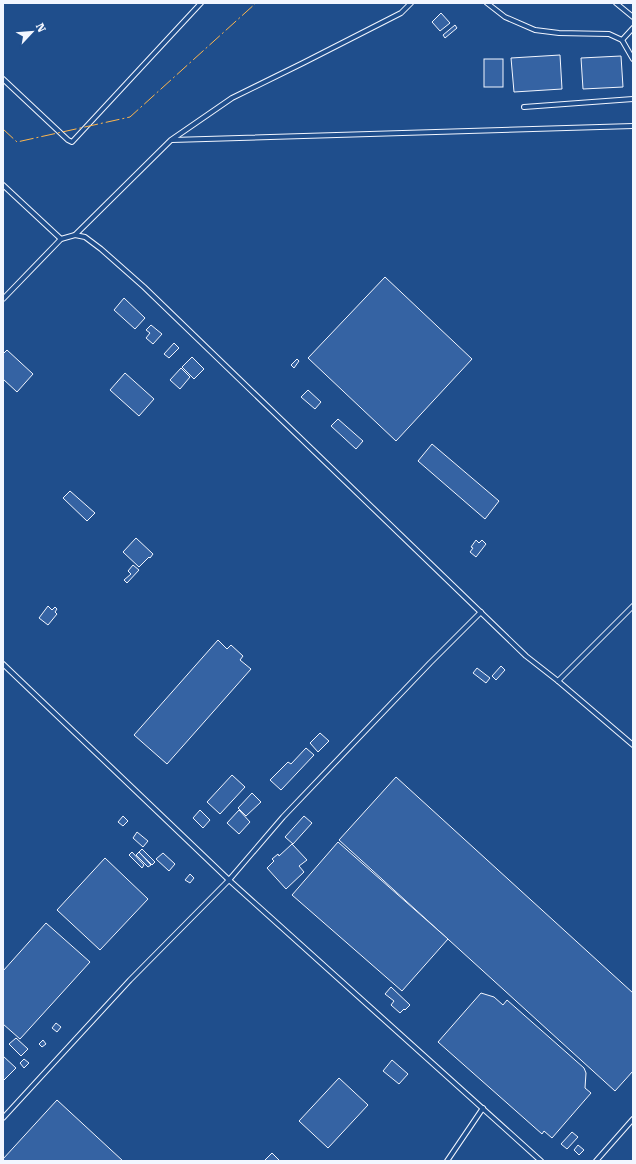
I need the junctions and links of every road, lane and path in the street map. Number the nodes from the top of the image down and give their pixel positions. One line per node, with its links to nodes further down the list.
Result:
1 (201, 3): 9 (lane)
2 (411, 3): 13 (lane)
3 (487, 3): 7 (lane)
4 (616, 3): 5 (lane)
5 (633, 17)
6 (633, 28): 7 (lane)
7 (622, 40): 8 (lane)
8 (633, 59)
9 (3, 79)
10 (633, 99): 11 (lane)
11 (524, 108)
12 (633, 126): 13 (lane)
13 (171, 140): 15 (lane)
14 (3, 185): 16 (lane)
15 (75, 235): 16 (lane); 19 (lane)
16 (61, 240): 17 (lane)
17 (3, 299)
18 (633, 606): 21 (lane)
19 (481, 612): 21 (lane); 23 (lane)
20 (3, 664): 23 (lane)
21 (558, 681): 22 (lane)
22 (633, 745)
23 (229, 880): 24 (lane); 25 (lane)
24 (483, 1108): 27 (lane); 28 (lane)
25 (3, 1118)
26 (633, 1119): 29 (lane)
27 (447, 1161)
28 (541, 1161)
29 (596, 1161)

